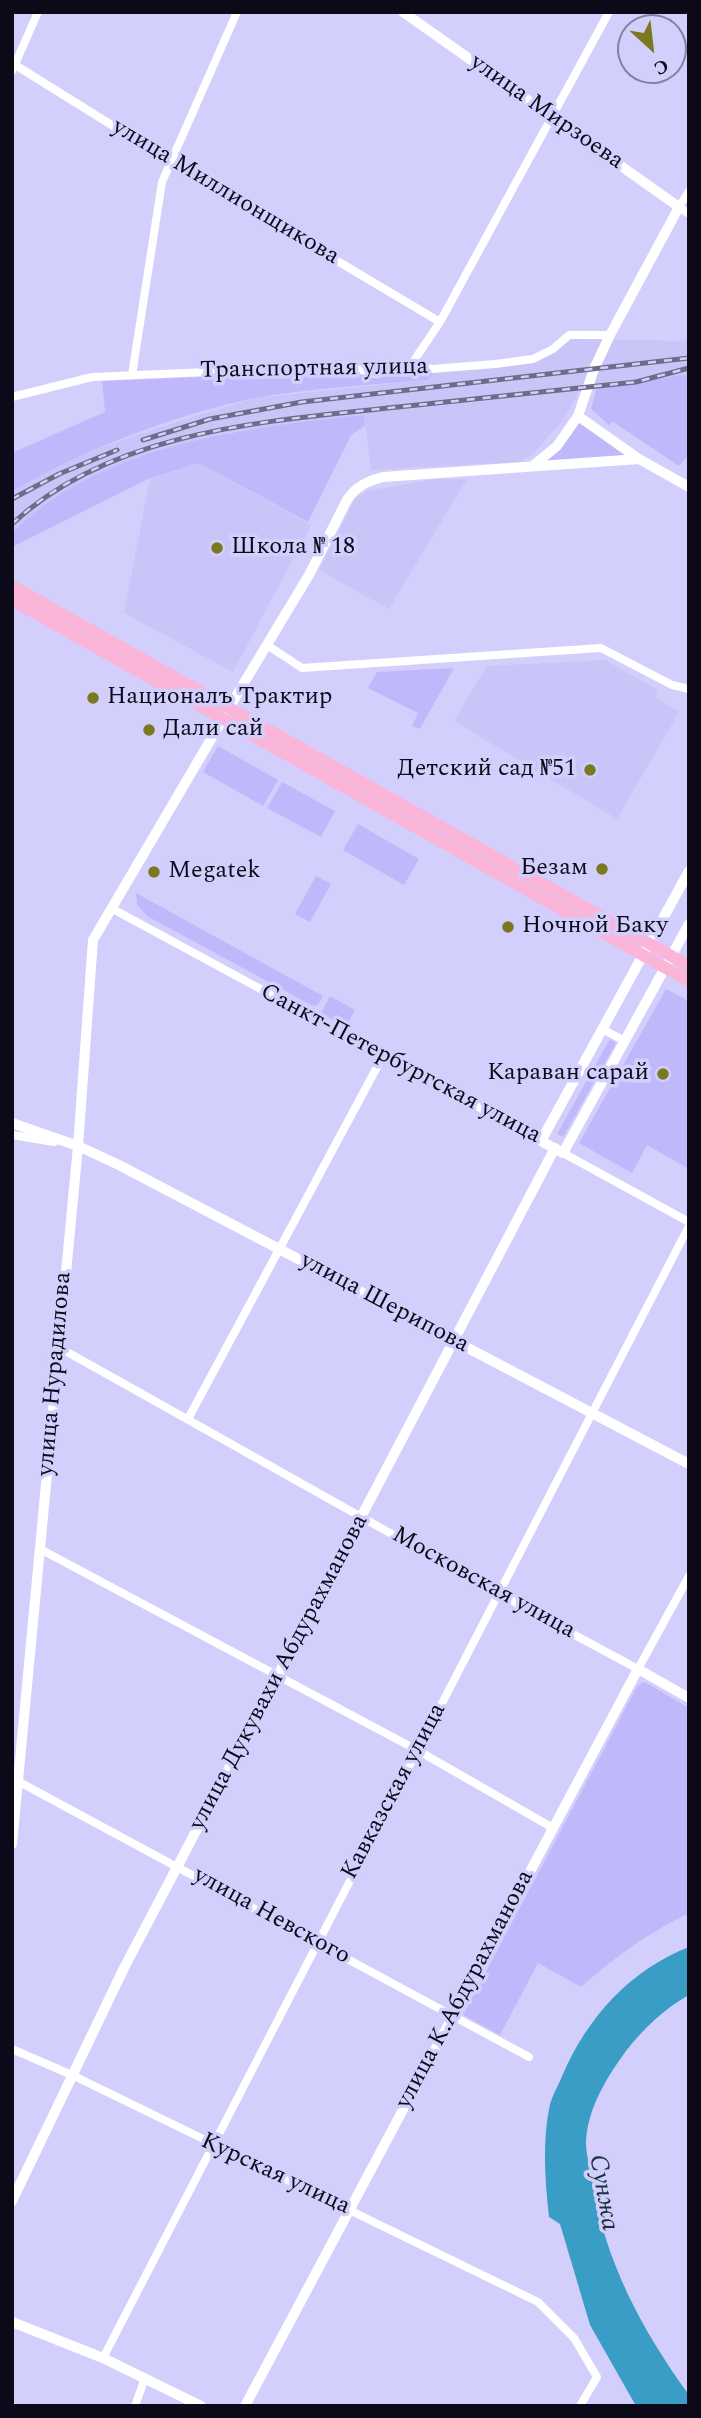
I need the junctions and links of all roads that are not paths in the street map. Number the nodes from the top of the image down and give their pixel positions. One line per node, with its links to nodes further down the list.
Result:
1 (38, 12): 5 (street)
2 (237, 12): 7 (street)
3 (403, 12): 6 (street, улица Мирзоева)
4 (609, 12): 6 (street)
5 (13, 66): 7 (street, улица Миллионщикова)
6 (553, 118): 9 (street, улица Мирзоева); 11 (street)
7 (171, 162): 11 (street, улица Миллионщикова); 14 (street)
8 (689, 191): 9 (street)
9 (679, 207): 10 (street, улица Мирзоева); 12 (street)
10 (689, 214)
11 (440, 322): 13 (street)
12 (610, 335): 13 (street, Транспортная улица); 16 (street)
13 (411, 365): 14 (street, Транспортная улица)
14 (132, 375): 15 (street, Транспортная улица)
15 (12, 397)
16 (578, 416): 17 (street); 18 (street)
17 (639, 459): 18 (street, улица Нурадилова); 19 (street)
18 (534, 465): 22 (street, улица Нурадилова)
19 (689, 487)
20 (12, 586): 24 (main road)
21 (12, 600): 24 (main road)
22 (267, 645): 23 (street); 24 (street, улица Нурадилова)
23 (689, 689)
24 (227, 712): 26 (street, улица Нурадилова); 28 (main road)
25 (689, 871): 28 (street)
26 (111, 908): 34 (street, Санкт-Петербургская улица); 38 (street, улица Нурадилова)
27 (689, 924): 29 (street, улица Дукувахи Абдурахманова)
28 (647, 949): 29 (main road); 32 (street)
29 (668, 961): 30 (main road); 31 (main road); 33 (street, улица Дукувахи Абдурахманова)
30 (689, 966)
31 (689, 981)
32 (602, 1029): 33 (street); 37 (street)
33 (623, 1040): 39 (street, улица Дукувахи Абдурахманова)
34 (383, 1056): 37 (street, Санкт-Петербургская улица); 41 (street)
35 (12, 1123): 38 (main road, улица Шерипова)
36 (12, 1135): 38 (street, улица Шерипова)
37 (541, 1141): 39 (street, Санкт-Петербургская улица)
38 (78, 1146): 41 (main road, улица Шерипова); 43 (street, улица Нурадилова)
39 (559, 1151): 40 (street, Санкт-Петербургская улица); 42 (street, улица Дукувахи Абдурахманова)
40 (689, 1224): 44 (street, Кавказская улица)
41 (280, 1249): 42 (main road, улица Шерипова); 45 (street)
42 (454, 1341): 44 (main road, улица Шерипова); 47 (street, улица Дукувахи Абдурахманова)
43 (58, 1347): 45 (street, Московская улица); 48 (street, улица Нурадилова)
44 (594, 1413): 46 (main road, улица Шерипова); 50 (street, Кавказская улица)
45 (188, 1419): 47 (street, Московская улица)
46 (689, 1464)
47 (363, 1516): 50 (street, Московская улица); 52 (street, улица Дукувахи Абдурахманова)
48 (40, 1549): 52 (street); 55 (street, улица Нурадилова)
49 (689, 1576): 51 (street, улица К.Абдурахманова)
50 (498, 1595): 51 (street, Московская улица); 54 (street, Кавказская улица)
51 (638, 1669): 53 (street, Московская улица); 56 (street, улица К.Абдурахманова)
52 (279, 1676): 54 (street); 58 (street, улица Дукувахи Абдурахманова)
53 (689, 1698)
54 (417, 1750): 56 (street); 59 (street, Кавказская улица)
55 (15, 1779): 57 (street, улица Нурадилова); 58 (street, улица Невского)
56 (554, 1828): 60 (street, улица К.Абдурахманова)
57 (12, 1843)
58 (177, 1865): 59 (street, улица Невского); 63 (street, улица Дукувахи Абдурахманова)
59 (316, 1942): 60 (street, улица Невского); 64 (street, Кавказская улица)
60 (452, 2016): 62 (street, улица Невского); 66 (street, улица К.Абдурахманова)
61 (12, 2049): 63 (street, Курская улица)
62 (529, 2057)
63 (74, 2076): 64 (street, Курская улица); 65 (street, улица Дукувахи Абдурахманова)
64 (213, 2146): 66 (street, Курская улица); 68 (street, Кавказская улица)
65 (12, 2201)
66 (347, 2209): 72 (street, улица К.Абдурахманова); 73 (street, Курская улица)
67 (12, 2322): 68 (street)
68 (103, 2358): 69 (street)
69 (145, 2378): 70 (street); 71 (street)
70 (135, 2406)
71 (201, 2406)
72 (245, 2406)
73 (580, 2406)

